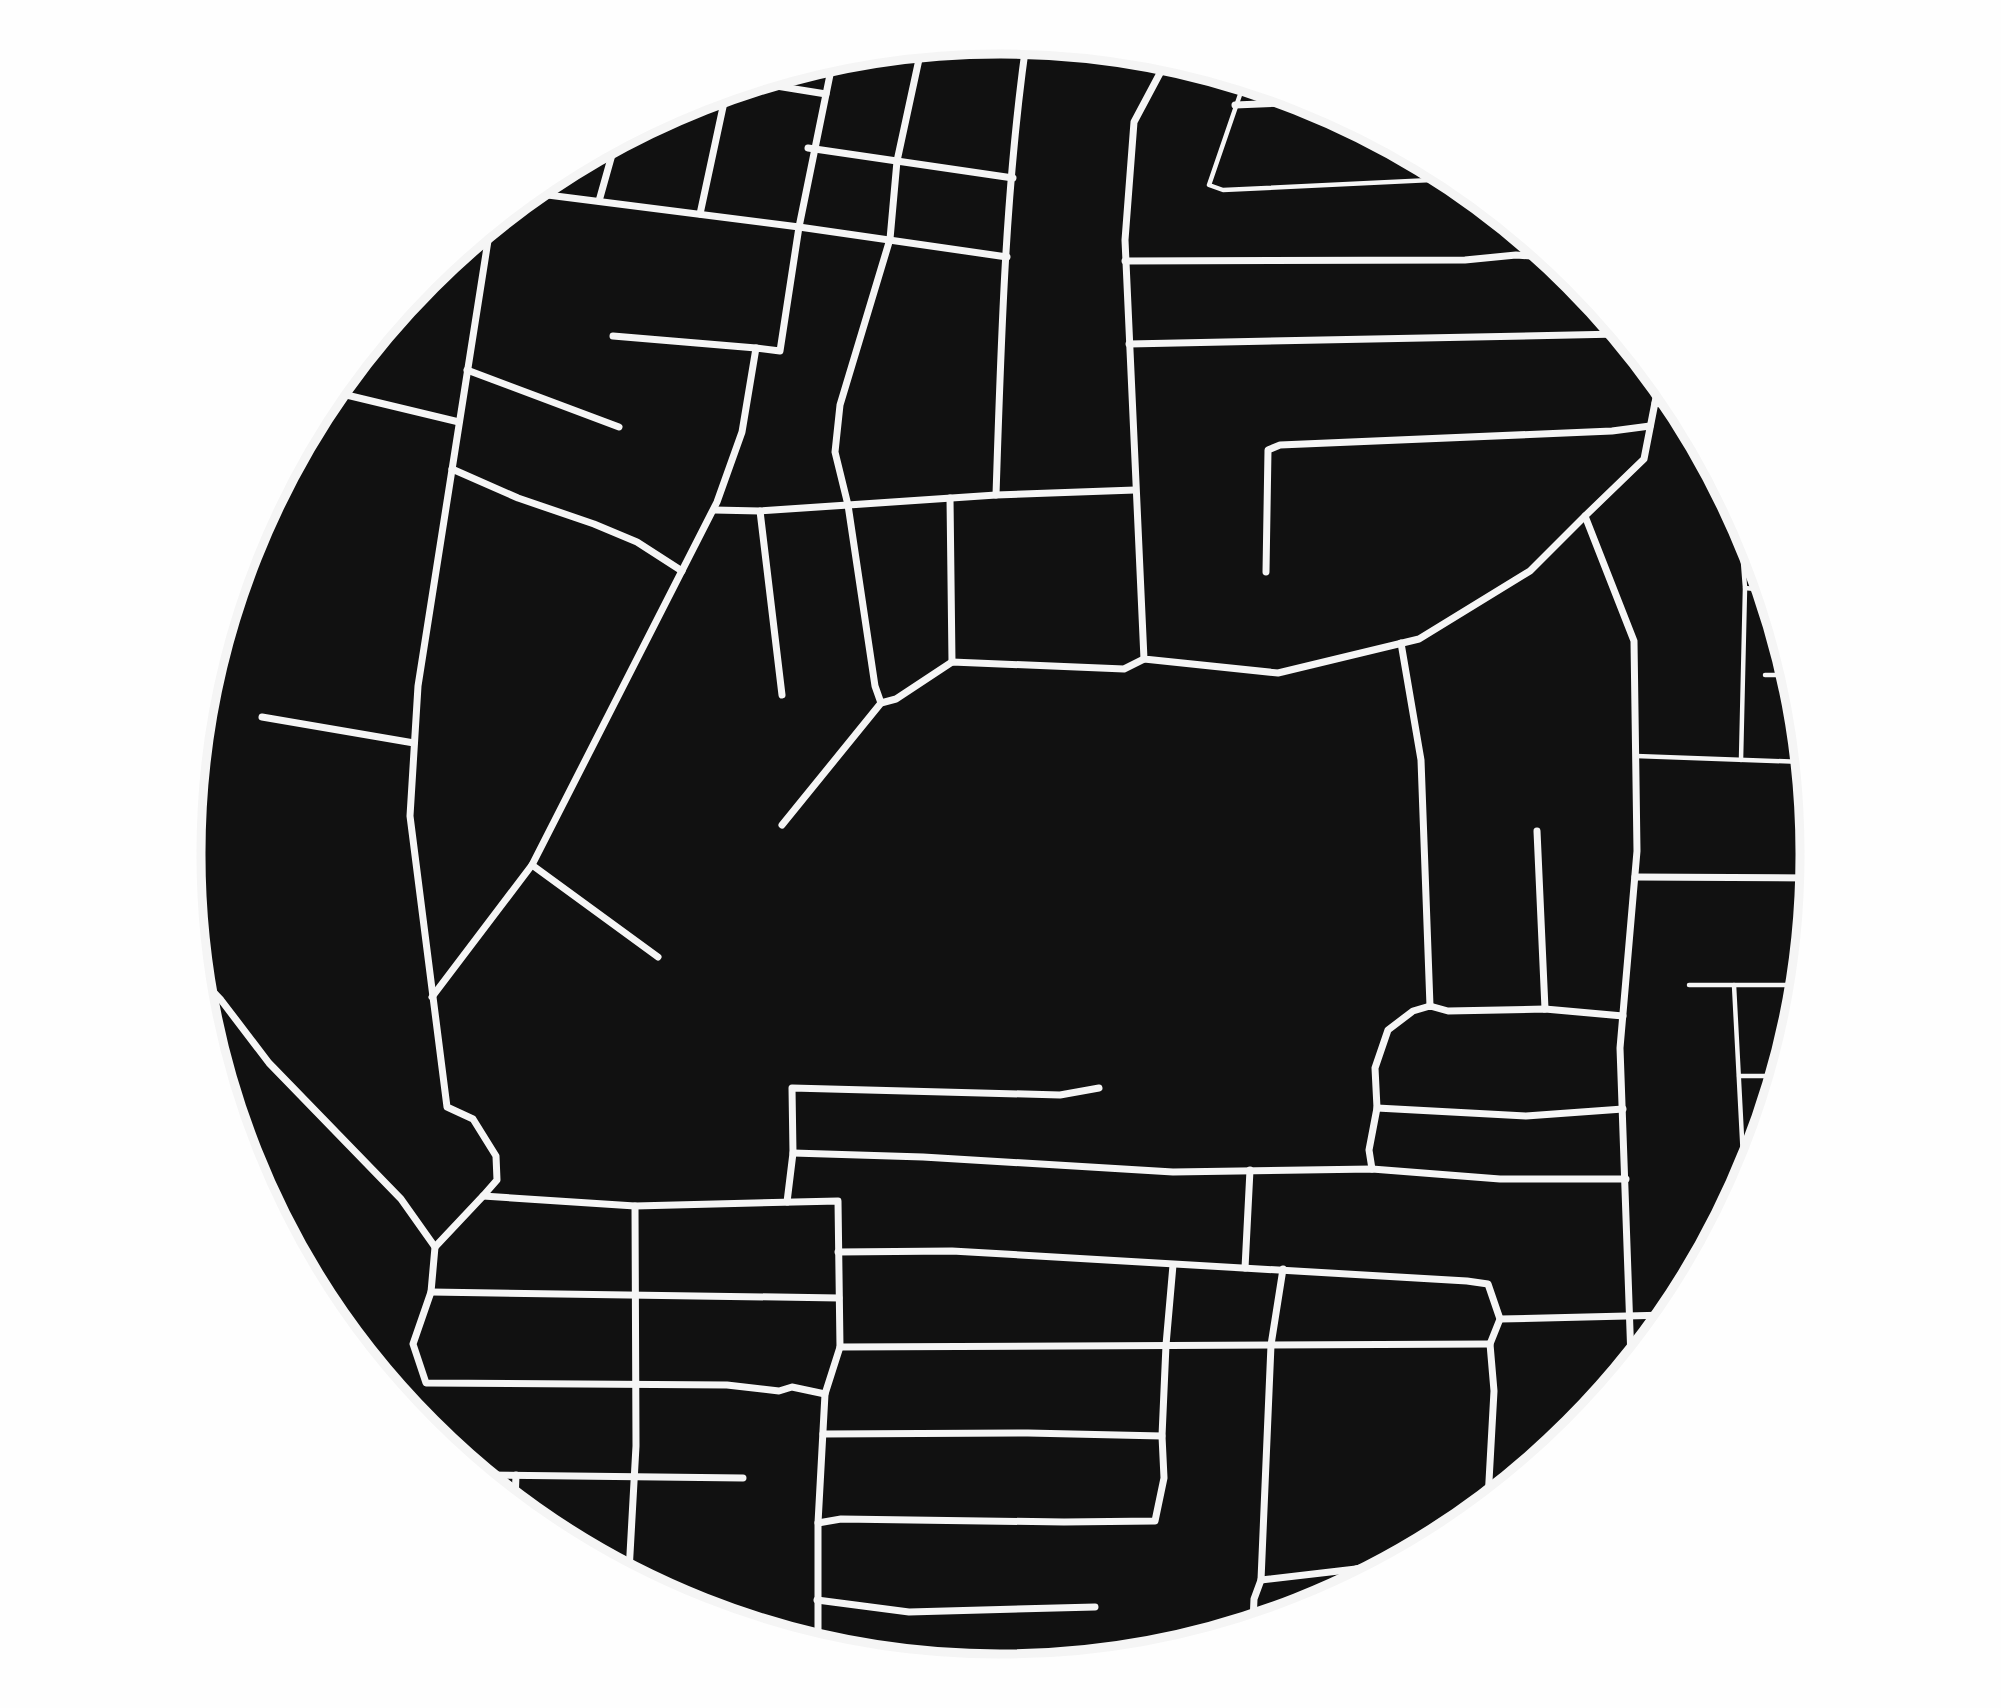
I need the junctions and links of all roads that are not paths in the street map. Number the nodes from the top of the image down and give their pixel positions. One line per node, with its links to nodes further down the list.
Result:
1 (1024, 55): 14 (street)
2 (919, 59): 13 (street)
3 (1161, 71): 24 (street)
4 (830, 73): 7 (street)
5 (779, 86): 7 (street)
6 (1240, 92): 10 (lane)
7 (826, 94): 11 (street)
8 (1274, 103): 10 (street)
9 (724, 104): 18 (street)
10 (1235, 104): 15 (lane)
11 (812, 149): 13 (street); 19 (street)
12 (612, 155): 17 (street)
13 (897, 161): 14 (street); 20 (street)
14 (1013, 178): 23 (street)
15 (1431, 180)
16 (548, 195): 17 (street)
17 (599, 201): 18 (street)
18 (700, 214): 19 (street)
19 (799, 227): 20 (street); 28 (street)
20 (890, 239): 23 (street); 41 (street)
21 (488, 241): 29 (street)
22 (1531, 256): 24 (street)
23 (1007, 257): 39 (street)
24 (1125, 261): 27 (street)
25 (1608, 334): 27 (street)
26 (613, 336): 28 (street)
27 (1129, 344): 38 (street)
28 (756, 348): 42 (street)
29 (467, 370): 34 (street); 35 (street)
30 (346, 395): 34 (street)
31 (1656, 397): 32 (street)
32 (1655, 403): 33 (street); 36 (street)
33 (1661, 404)
34 (459, 422): 37 (street)
35 (619, 426)
36 (1650, 426): 44 (street); 47 (street)
37 (452, 469): 46 (street); 58 (street)
38 (1135, 490): 39 (street); 51 (street)
39 (996, 495): 40 (street)
40 (950, 498): 41 (street); 52 (street)
41 (848, 505): 43 (street); 56 (street)
42 (713, 510): 43 (street); 46 (street)
43 (760, 512): 55 (street)
44 (1585, 516): 50 (street); 59 (street)
45 (1743, 557): 48 (lane)
46 (682, 571): 64 (street)
47 (1266, 572)
48 (1745, 588): 49 (lane); 60 (lane)
49 (1755, 589)
50 (1401, 643): 51 (street); 73 (street)
51 (1144, 659): 52 (street)
52 (952, 662): 56 (street)
53 (1765, 675): 54 (lane)
54 (1780, 675)
55 (782, 695)
56 (881, 703): 62 (street)
57 (262, 717): 58 (street)
58 (414, 743): 72 (street)
59 (1635, 756): 60 (lane); 65 (street)
60 (1741, 760): 61 (lane)
61 (1794, 762)
62 (782, 825)
63 (1537, 831): 74 (street)
64 (532, 865): 67 (street); 72 (street)
65 (1635, 877): 66 (street); 75 (street)
66 (1800, 878)
67 (658, 957)
68 (1689, 985): 69 (lane)
69 (1734, 985): 70 (lane); 76 (lane)
70 (1789, 985)
71 (213, 992): 89 (street)
72 (432, 997): 86 (street)
73 (1430, 1006): 74 (street); 79 (street)
74 (1545, 1009): 75 (street)
75 (1623, 1016): 80 (street)
76 (1739, 1076): 77 (lane); 81 (lane)
77 (1768, 1076)
78 (1099, 1088): 82 (street)
79 (1377, 1108): 80 (street); 83 (street)
80 (1623, 1109): 85 (street)
81 (1743, 1150)
82 (793, 1153): 84 (street); 87 (street)
83 (1372, 1169): 84 (street); 85 (street)
84 (1250, 1170): 92 (street)
85 (1626, 1179): 97 (street)
86 (483, 1196): 88 (street); 89 (street)
87 (787, 1202): 88 (street); 90 (street)
88 (635, 1206): 95 (street)
89 (435, 1247): 94 (street)
90 (838, 1252): 91 (street); 96 (street)
91 (1173, 1265): 92 (street); 101 (street)
92 (1245, 1268): 93 (street)
93 (1283, 1269): 99 (street); 102 (street)
94 (432, 1292): 95 (street); 105 (street)
95 (636, 1295): 96 (street); 105 (street)
96 (839, 1298): 104 (street)
97 (1632, 1314): 98 (street); 99 (street); 103 (street)
98 (1654, 1314)
99 (1500, 1319): 100 (street)
100 (1490, 1344): 102 (street); 113 (street)
101 (1166, 1345): 102 (street); 104 (street); 108 (street)
102 (1271, 1345): 119 (street)
103 (1631, 1345)
104 (840, 1346): 106 (street)
105 (636, 1384): 106 (street); 111 (street)
106 (825, 1394): 107 (street)
107 (823, 1434): 108 (street); 115 (street)
108 (1162, 1436): 115 (street)
109 (498, 1475): 110 (street)
110 (516, 1475): 111 (street); 114 (street)
111 (635, 1478): 112 (street); 116 (street)
112 (743, 1478)
113 (1489, 1487)
114 (515, 1489)
115 (818, 1523): 120 (street)
116 (630, 1562)
117 (1359, 1568): 118 (street)
118 (1356, 1569): 119 (street)
119 (1261, 1580): 122 (street)
120 (817, 1600): 121 (street); 123 (street)
121 (1096, 1607)
122 (1253, 1613)
123 (818, 1632)

